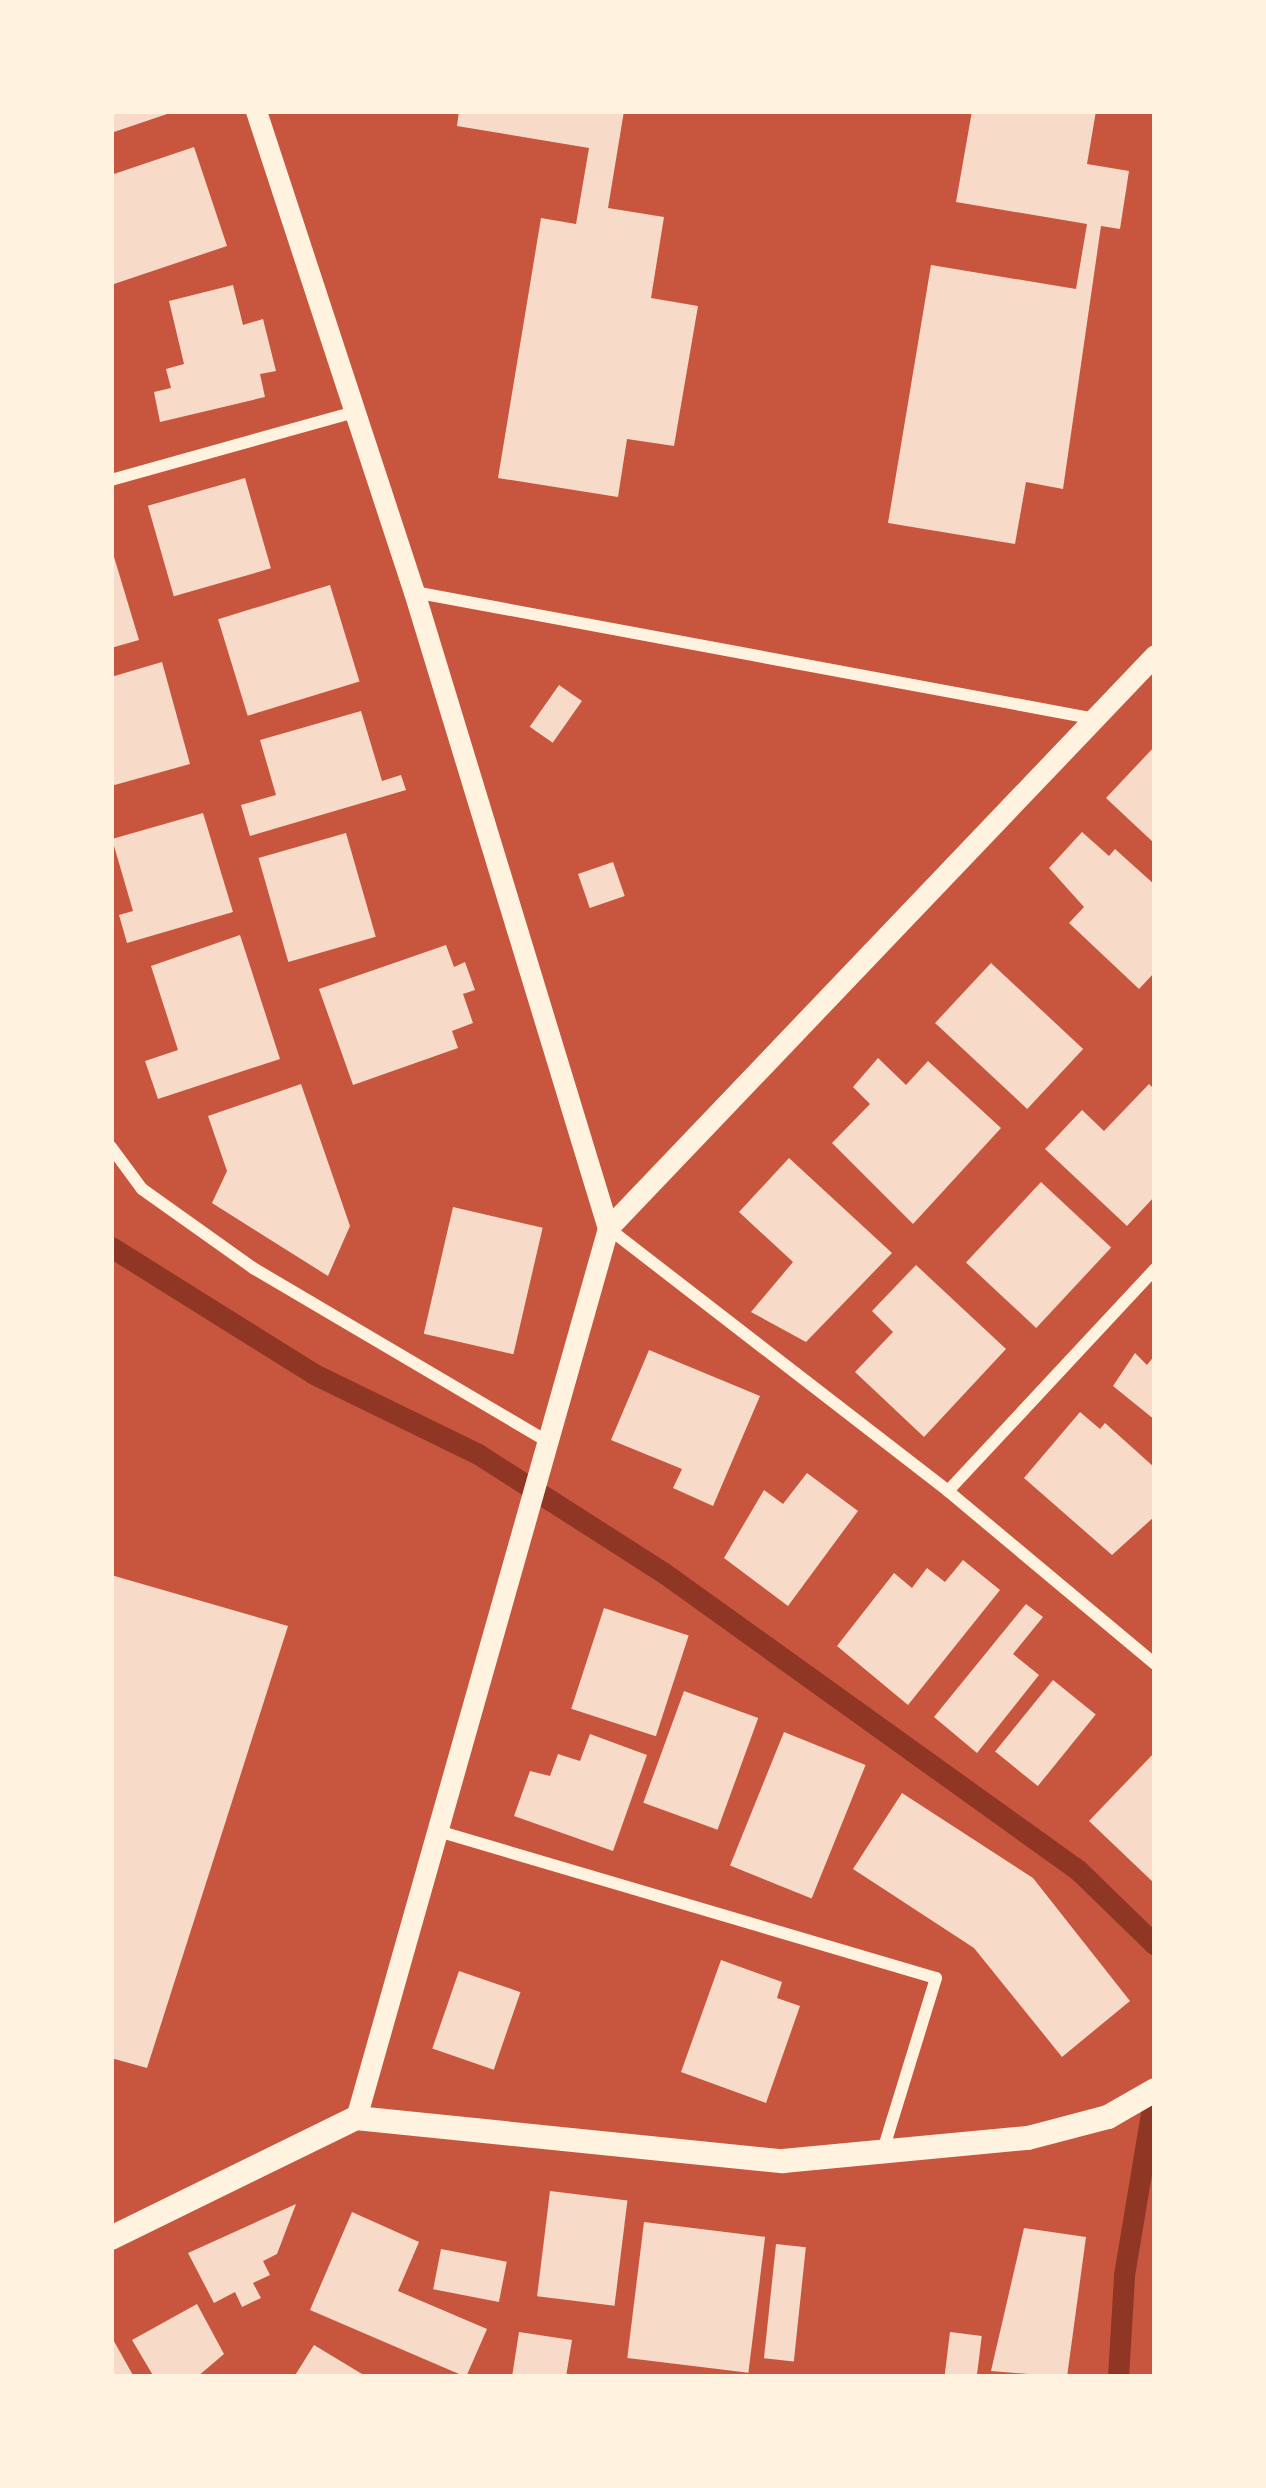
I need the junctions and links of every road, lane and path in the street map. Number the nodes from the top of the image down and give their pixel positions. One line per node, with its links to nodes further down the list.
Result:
1 (256, 111): 2 (street)
2 (355, 412): 3 (street); 4 (street)
3 (111, 480)
4 (414, 592): 6 (street); 8 (street)
5 (1155, 656): 6 (street)
6 (1097, 719): 8 (street)
7 (111, 1147): 10 (street)
8 (608, 1228): 10 (street); 11 (street)
9 (1155, 1269): 11 (street)
10 (550, 1443): 13 (street)
11 (948, 1491): 12 (street)
12 (1155, 1664)
13 (438, 1831): 15 (street); 16 (street)
14 (1155, 2090): 16 (main road)
15 (356, 2118): 16 (main road); 17 (main road)
16 (881, 2155)
17 (111, 2238)

